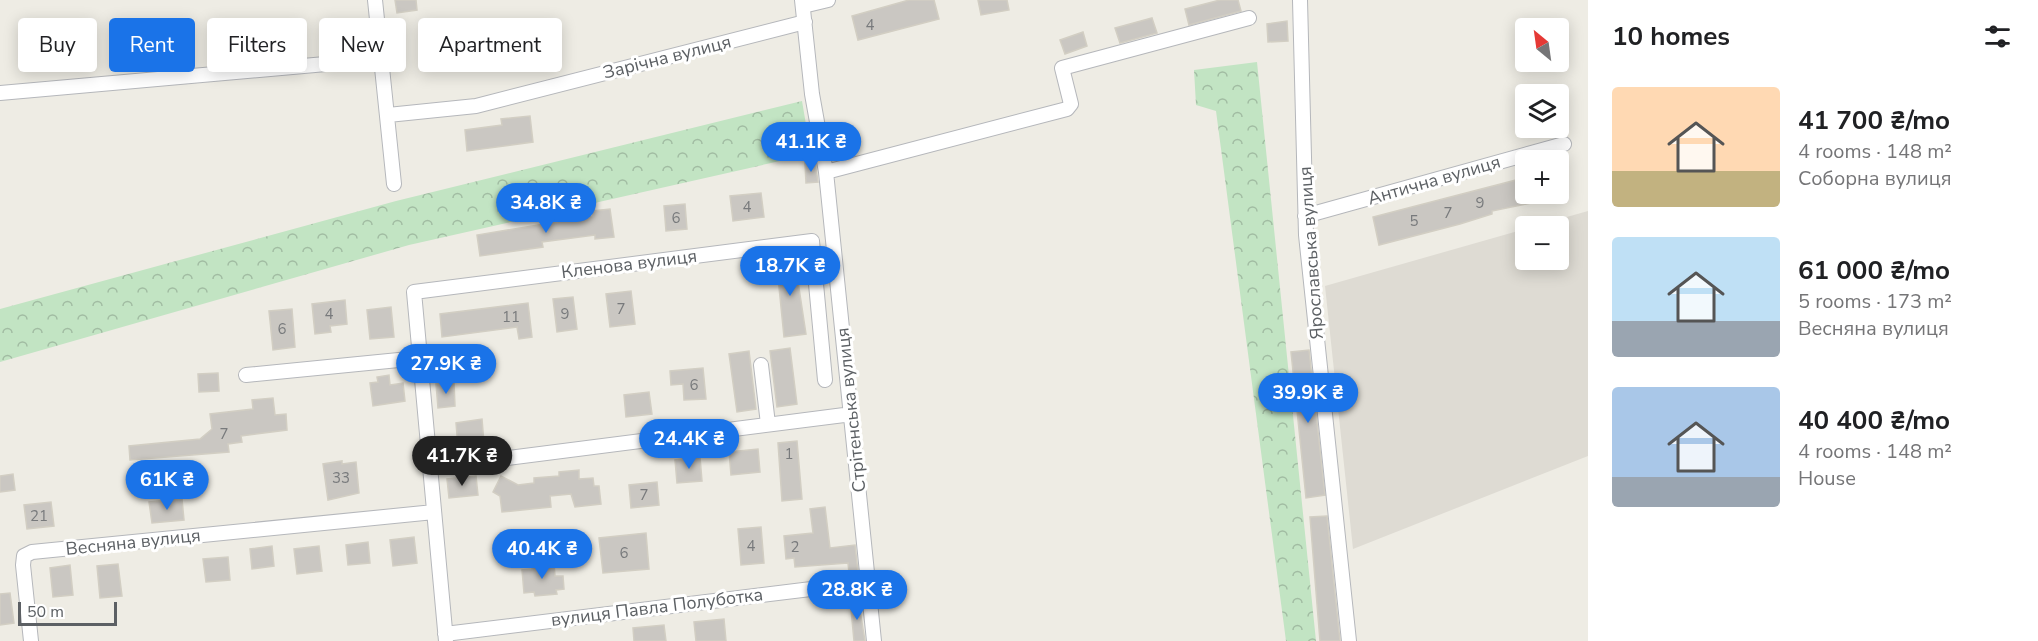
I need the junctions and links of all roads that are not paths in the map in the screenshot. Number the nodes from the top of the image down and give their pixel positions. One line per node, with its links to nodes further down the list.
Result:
1 (375, 0): 5 (street)
2 (828, 0): 3 (street)
3 (803, 3): 7 (street, Стрітенська вулиця)
4 (1300, 3): 15 (street, Ярославська вулиця)
5 (377, 18)
6 (1249, 18): 13 (street)
7 (805, 22): 11 (street, Зарічна вулиця); 13 (street, Стрітенська вулиця)
8 (319, 65): 10 (street)
9 (382, 72): 11 (street)
10 (0, 93)
11 (387, 116): 14 (street)
12 (1563, 144): 15 (street, Антична вулиця)
13 (826, 172): 20 (street, Стрітенська вулиця)
14 (394, 184)
15 (1305, 216): 28 (street, Ярославська вулиця)
16 (419, 358): 18 (street); 19 (street, Кленова вулиця); 22 (street)
17 (761, 365): 21 (street)
18 (246, 375)
19 (825, 380)
20 (852, 414): 21 (street); 24 (street, Стрітенська вулиця)
21 (768, 424): 22 (street)
22 (430, 468): 23 (street)
23 (434, 512): 25 (street); 26 (street, Весняна вулиця)
24 (868, 582): 25 (street, вулиця Павла Полуботка); 27 (street, Стрітенська вулиця)
25 (446, 637)
26 (31, 641)
27 (874, 641)
28 (1349, 641)

